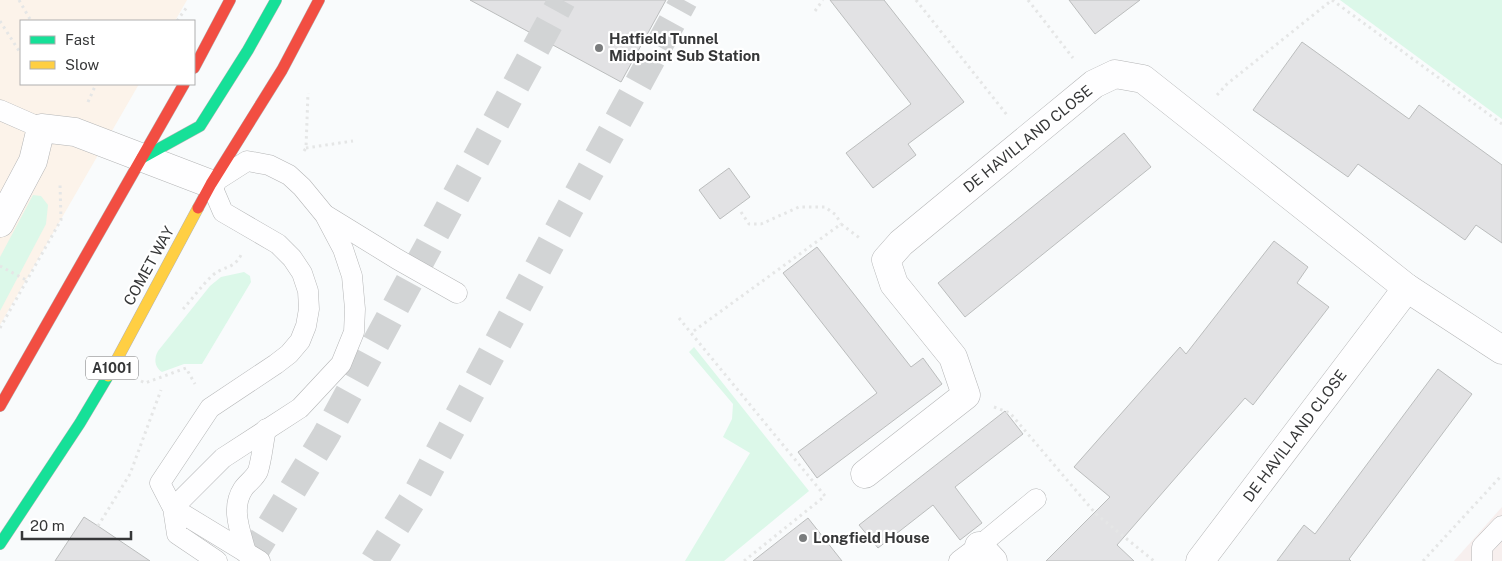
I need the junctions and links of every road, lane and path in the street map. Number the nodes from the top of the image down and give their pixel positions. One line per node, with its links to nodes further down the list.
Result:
1 (18, 0): 11 (path)
2 (191, 0): 12 (path)
3 (230, 0): 15 (main road)
4 (276, 0): 27 (main road)
5 (319, 0): 29 (main road, COMET WAY / A1001)
6 (824, 0): 10 (path)
7 (916, 0): 24 (path)
8 (1028, 0): 16 (path)
9 (1332, 0): 20 (path); 21 (path)
10 (815, 11)
11 (30, 20)
12 (178, 20)
13 (0, 21): 14 (path)
14 (20, 52)
15 (195, 66)
16 (1094, 84): 20 (street, DE HAVILLAND CLOSE); 24 (street, DE HAVILLAND CLOSE)
17 (183, 85): 27 (main road)
18 (308, 86): 26 (path)
19 (0, 110): 22 (lane)
20 (1197, 121): 38 (street, DE HAVILLAND CLOSE)
21 (1502, 124)
22 (41, 128): 23 (street); 32 (street)
23 (75, 132): 27 (street); 37 (path)
24 (1026, 139): 35 (street, DE HAVILLAND CLOSE)
25 (353, 141): 26 (path)
26 (306, 148): 28 (path)
27 (142, 158): 29 (street); 49 (main road)
28 (289, 174): 29 (lane); 31 (lane)
29 (211, 184): 34 (lane); 57 (main road, COMET WAY / A1001)
30 (741, 212): 33 (path)
31 (325, 215): 39 (lane); 50 (lane)
32 (0, 223)
33 (841, 224): 35 (path); 43 (path)
34 (255, 230): 40 (path); 54 (lane)
35 (886, 260): 48 (street)
36 (0, 266): 37 (path)
37 (28, 281): 42 (path)
38 (1408, 288): 44 (street, DE HAVILLAND CLOSE); 63 (street, DE HAVILLAND CLOSE)
39 (457, 293)
40 (178, 314)
41 (678, 318): 43 (path)
42 (0, 328)
43 (691, 333): 61 (path)
44 (1502, 350)
45 (135, 376): 46 (path)
46 (196, 384)
47 (161, 390): 55 (path)
48 (966, 395): 51 (street); 62 (path)
49 (0, 406)
50 (266, 429): 54 (lane); 59 (lane)
51 (865, 474)
52 (1502, 475): 64 (path)
53 (1036, 499): 58 (lane)
54 (172, 508): 59 (lane); 60 (lane)
55 (98, 526)
56 (1502, 526): 65 (lane)
57 (0, 544)
58 (977, 556)
59 (253, 557)
60 (218, 561)
61 (744, 561)
62 (1154, 561)
63 (1200, 561)
64 (1424, 561)
65 (1482, 561)

